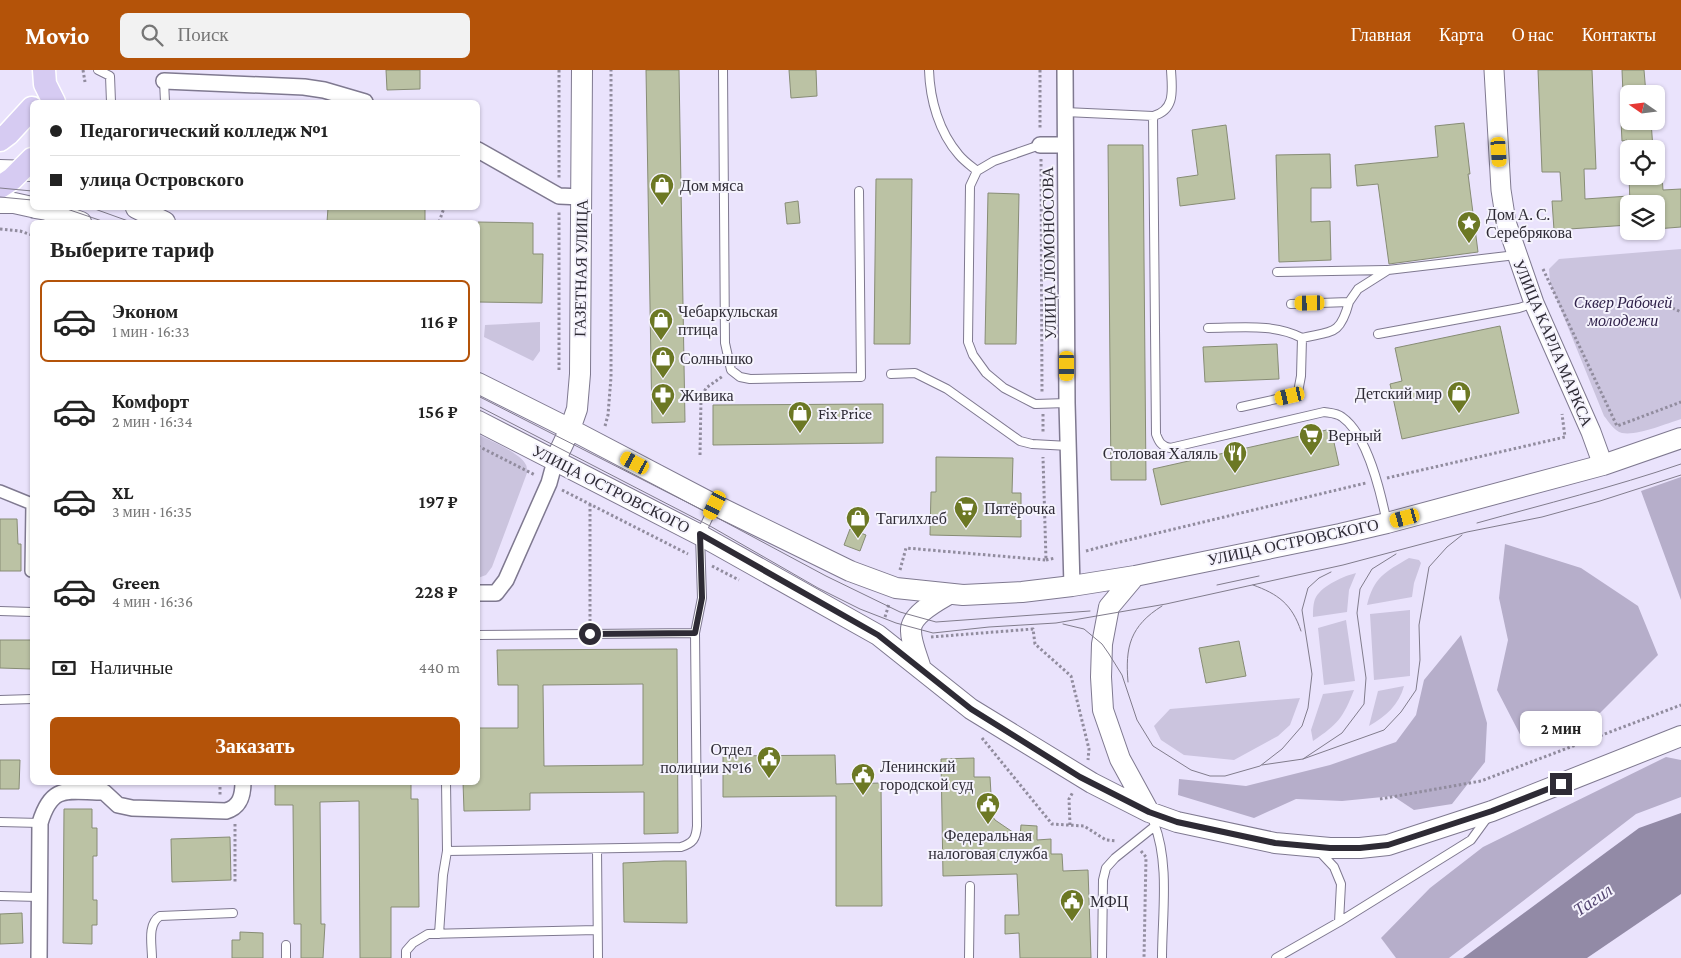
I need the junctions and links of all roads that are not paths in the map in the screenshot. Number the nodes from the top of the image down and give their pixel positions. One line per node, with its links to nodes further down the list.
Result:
1 (98, 70): 9 (lane)
2 (582, 70): 23 (main road, ГАЗЕТНАЯ УЛИЦА)
3 (723, 70): 22 (lane)
4 (929, 70): 20 (lane)
5 (1065, 70): 13 (street, УЛИЦА ЛОМОНОСОВА)
6 (1171, 70): 14 (lane)
7 (1494, 70): 32 (street, УЛИЦА КАРЛА МАРКСА)
8 (164, 81): 10 (lane); 11 (street)
9 (111, 100)
10 (165, 100)
11 (358, 100)
12 (30, 110): 15 (main road)
13 (1065, 112): 14 (lane); 17 (street, УЛИЦА ЛОМОНОСОВА)
14 (1153, 116): 54 (lane)
15 (0, 140)
16 (1040, 145): 17 (street); 20 (lane)
17 (1064, 145): 43 (street, УЛИЦА ЛОМОНОСОВА)
18 (480, 151): 23 (street)
19 (22, 167): 21 (main road)
20 (976, 171): 43 (lane)
21 (0, 187)
22 (859, 191)
23 (582, 196): 46 (main road, ГАЗЕТНАЯ УЛИЦА)
24 (0, 203): 25 (main road)
25 (30, 206)
26 (47, 210): 29 (main road)
27 (79, 210): 30 (main road)
28 (140, 210): 31 (main road)
29 (75, 220)
30 (90, 220)
31 (161, 220)
32 (1516, 254): 33 (lane); 36 (street, УЛИЦА КАРЛА МАРКСА)
33 (1388, 270): 34 (lane); 35 (lane)
34 (1277, 272)
35 (1349, 302): 37 (lane); 40 (lane)
36 (1534, 303): 39 (lane); 50 (street, УЛИЦА КАРЛА МАРКСА)
37 (1291, 304)
38 (1208, 328): 40 (lane)
39 (1378, 334)
40 (1302, 338): 44 (lane)
41 (891, 374): 48 (lane)
42 (480, 384): 46 (main road, УЛИЦА ОСТРОВСКОГО)
43 (1067, 403): 48 (street, УЛИЦА ЛОМОНОСОВА)
44 (1241, 408)
45 (480, 422): 49 (main road, УЛИЦА ОСТРОВСКОГО)
46 (570, 429): 49 (main road, ГАЗЕТНАЯ УЛИЦА); 53 (main road, УЛИЦА ОСТРОВСКОГО)
47 (1681, 438): 50 (main road, УЛИЦА ОСТРОВСКОГО)
48 (1069, 446): 57 (street, УЛИЦА ЛОМОНОСОВА)
49 (555, 461): 55 (main road, УЛИЦА ОСТРОВСКОГО); 58 (street)
50 (1603, 465): 54 (main road, УЛИЦА ОСТРОВСКОГО)
51 (0, 491): 52 (street)
52 (30, 503)
53 (715, 505): 55 (lane); 59 (main road, УЛИЦА ОСТРОВСКОГО)
54 (1387, 522): 56 (main road, УЛИЦА ОСТРОВСКОГО)
55 (700, 534): 62 (lane); 64 (main road, УЛИЦА ОСТРОВСКОГО)
56 (1135, 576): 57 (main road, УЛИЦА ОСТРОВСКОГО); 72 (main road)
57 (1072, 586): 59 (main road, УЛИЦА ОСТРОВСКОГО)
58 (480, 593)
59 (949, 594): 64 (main road)
60 (0, 611): 61 (lane)
61 (30, 612)
62 (695, 633): 63 (lane); 76 (lane)
63 (480, 635)
64 (921, 669): 72 (main road, УЛИЦА ОСТРОВСКОГО)
65 (30, 699): 66 (lane)
66 (0, 700)
67 (1681, 736): 71 (main road, УЛИЦА ОСТРОВСКОГО)
68 (243, 785): 70 (street)
69 (446, 785): 77 (lane)
70 (104, 788): 74 (street)
71 (1492, 811): 75 (main road, УЛИЦА ОСТРОВСКОГО); 82 (lane)
72 (1152, 819): 75 (main road, УЛИЦА ОСТРОВСКОГО); 92 (lane); 93 (lane)
73 (0, 822): 74 (lane)
74 (40, 823): 80 (street)
75 (1308, 846): 82 (lane)
76 (597, 849): 77 (lane); 83 (lane)
77 (447, 851): 84 (lane)
78 (970, 886): 91 (lane)
79 (0, 896): 80 (lane)
80 (38, 896): 86 (street)
81 (233, 913): 87 (lane)
82 (1339, 922): 94 (lane)
83 (597, 930): 84 (lane); 90 (lane)
84 (440, 934): 89 (lane)
85 (286, 945): 88 (lane)
86 (39, 958)
87 (152, 958)
88 (286, 958)
89 (406, 958)
90 (598, 958)
91 (969, 958)
92 (1102, 958)
93 (1162, 958)
94 (1276, 958)

